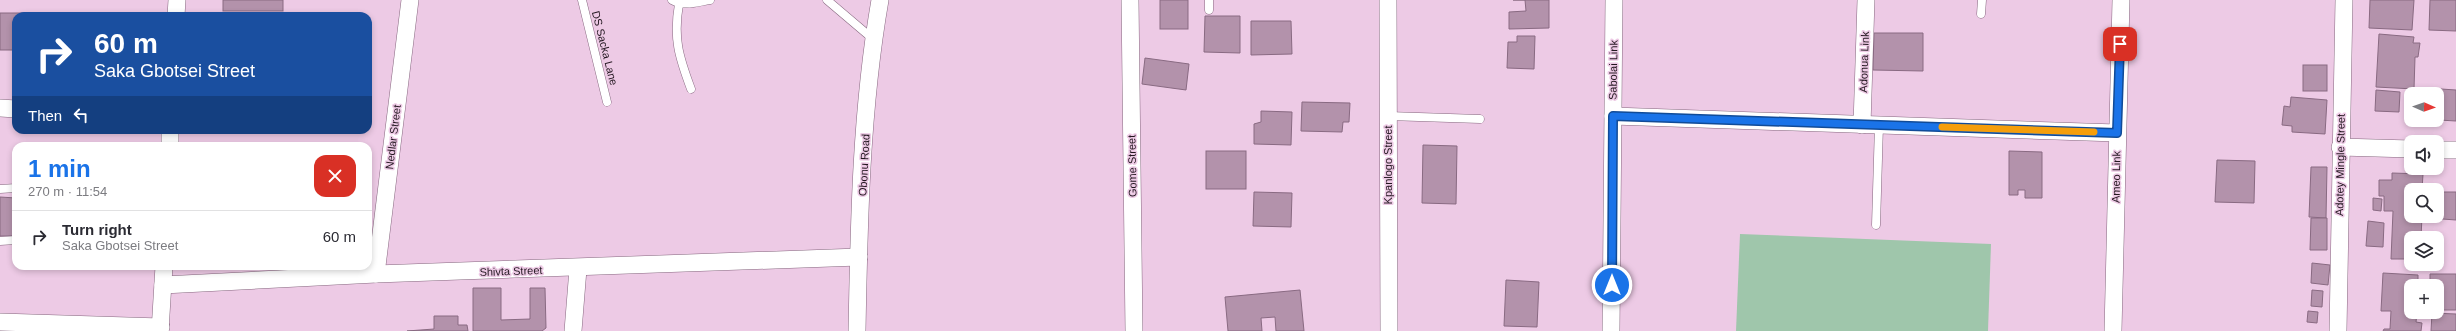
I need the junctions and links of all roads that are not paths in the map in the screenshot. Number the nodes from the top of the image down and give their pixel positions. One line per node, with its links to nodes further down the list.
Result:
1 (177, 0): 17 (street)
2 (410, 0): 42 (street, Nedlar Street)
3 (582, 0): 21 (lane, DS Sacka Lane)
4 (710, 0): 15 (lane)
5 (827, 0): 19 (lane)
6 (880, 0): 19 (street, Obonu Road)
7 (1130, 0): 48 (street, Gome Street)
8 (1209, 0): 16 (lane)
9 (1388, 0): 24 (street, Kpanlogo Street)
10 (1614, 0): 25 (street, Sabolai Link)
11 (1866, 0): 27 (street, Adonua Link)
12 (1982, 0): 18 (lane)
13 (2121, 0): 29 (street, Ameo Link)
14 (2344, 0): 30 (street, Adotey Mingle Street)
15 (675, 2): 20 (lane)
16 (1209, 10)
17 (176, 12)
18 (1981, 14)
19 (873, 39): 39 (street, Obonu Road)
20 (691, 89)
21 (607, 102)
22 (0, 108): 23 (street)
23 (12, 108)
24 (1388, 116): 26 (lane); 49 (street, Kpanlogo Street)
25 (1613, 116): 27 (street); 50 (street, Sabolai Link)
26 (1480, 119)
27 (1862, 125): 28 (street)
28 (1879, 125): 29 (street); 36 (lane)
29 (2117, 133): 51 (street, Ameo Link)
30 (2340, 147): 31 (street); 52 (street, Adotey Mingle Street)
31 (2404, 149)
32 (2444, 150): 33 (street)
33 (2456, 150)
34 (12, 188): 35 (lane)
35 (0, 189)
36 (1876, 225)
37 (12, 240): 38 (lane)
38 (0, 241)
39 (858, 257): 40 (street, Shivta Street); 47 (street, Obonu Road)
40 (578, 269): 42 (street, Shivta Street); 46 (street)
41 (164, 270): 43 (street)
42 (376, 274): 43 (street, Shivta Street)
43 (163, 285): 45 (street)
44 (0, 322): 45 (street)
45 (160, 329)
46 (573, 331)
47 (857, 331)
48 (1134, 331)
49 (1389, 331)
50 (1611, 331)
51 (2113, 331)
52 (2338, 331)

